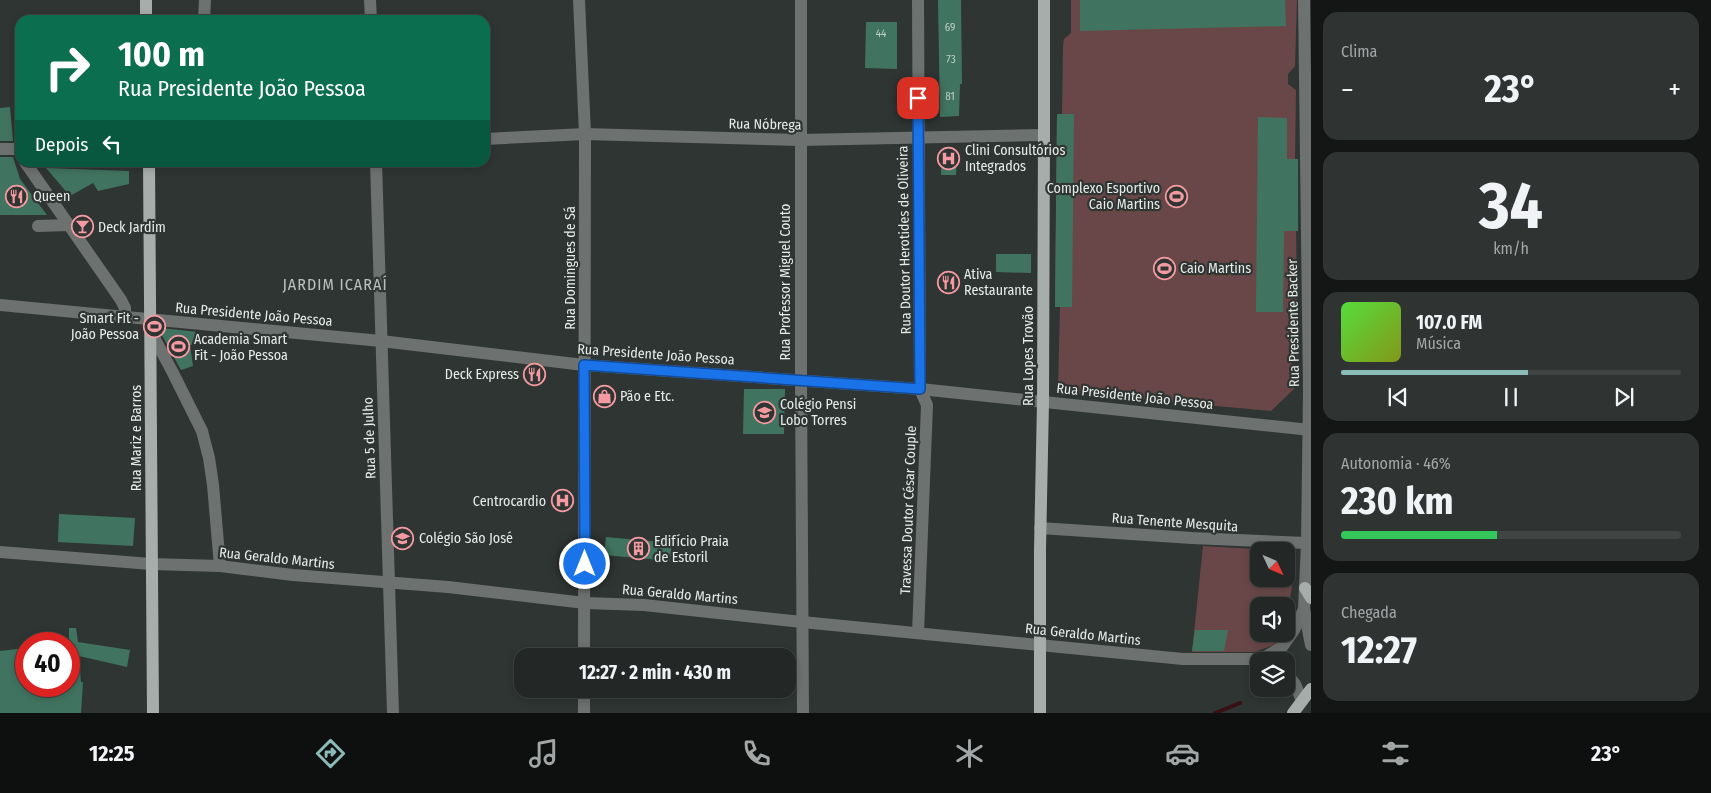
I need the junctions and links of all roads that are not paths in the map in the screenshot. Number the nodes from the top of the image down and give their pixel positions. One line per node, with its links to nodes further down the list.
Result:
1 (146, 0): 9 (main road)
2 (205, 0): 10 (street)
3 (370, 0): 11 (street)
4 (579, 0): 13 (street, Rua Domingues de Sá)
5 (801, 0): 17 (street, Rua Professor Miguel Couto)
6 (918, 0): 15 (street, Rua Doutor Herotides de Oliveira)
7 (1044, 0): 14 (main road, Rua Lopes Trovão)
8 (1304, 0): 12 (street, Rua Presidente Backer)
9 (146, 15)
10 (204, 15)
11 (371, 15)
12 (1308, 130): 33 (street, Rua Presidente Backer)
13 (585, 134): 16 (street, Rua Nóbrega); 17 (street, Rua Nóbrega); 29 (street, Rua Domingues de Sá)
14 (1044, 135): 15 (street, Rua Nóbrega); 32 (main road, Rua Lopes Trovão)
15 (918, 137): 17 (street, Rua Nóbrega); 31 (street, Rua Doutor Herotides de Oliveira)
16 (490, 139)
17 (800, 140): 30 (street, Rua Professor Miguel Couto)
18 (0, 149): 19 (street)
19 (15, 151)
20 (28, 167): 23 (street)
21 (149, 167): 27 (main road, Rua Mariz e Barros)
22 (376, 167): 28 (street, Rua 5 de Julho)
23 (69, 225): 24 (street); 26 (street)
24 (38, 226)
25 (0, 305): 26 (street, Rua Presidente João Pessoa)
26 (125, 317): 27 (street, Rua Presidente João Pessoa)
27 (151, 325): 28 (street, Rua Presidente João Pessoa); 37 (main road, Rua Mariz e Barros); 38 (street)
28 (381, 341): 29 (street, Rua Presidente João Pessoa); 39 (street, Rua 5 de Julho)
29 (584, 365): 30 (street, Rua Presidente João Pessoa); 41 (street, Rua Domingues de Sá)
30 (801, 380): 31 (street, Rua Presidente João Pessoa); 42 (street, Rua Professor Miguel Couto)
31 (920, 389): 32 (street, Rua Presidente João Pessoa); 43 (street, Travessa Doutor César Couple)
32 (1043, 402): 33 (street, Rua Presidente João Pessoa); 34 (main road, Rua Lopes Trovão)
33 (1310, 430): 35 (street, Rua Presidente Backer)
34 (1040, 528): 35 (street, Rua Tenente Mesquita); 44 (main road, Rua Lopes Trovão)
35 (1308, 543): 40 (street, Rua Presidente Backer)
36 (0, 552): 37 (street, Rua Geraldo Martins)
37 (151, 564): 38 (street, Rua Geraldo Martins); 53 (main road, Rua Mariz e Barros)
38 (220, 566): 39 (street, Rua Geraldo Martins)
39 (389, 584): 41 (street, Rua Geraldo Martins); 54 (street, Rua 5 de Julho)
40 (1307, 599): 45 (street, Rua Presidente Backer); 47 (street)
41 (585, 603): 42 (street, Rua Geraldo Martins); 46 (street, Rua Domingues de Sá)
42 (802, 622): 43 (street, Rua Geraldo Martins); 56 (street, Rua Professor Miguel Couto)
43 (918, 633): 44 (street, Rua Geraldo Martins)
44 (1041, 644): 48 (street, Rua Geraldo Martins); 57 (main road, Rua Lopes Trovão)
45 (1311, 645)
46 (584, 648)
47 (1275, 652)
48 (1250, 660)
49 (1295, 684): 52 (street)
50 (1311, 689): 52 (main road)
51 (584, 698): 55 (street)
52 (1302, 701): 58 (main road)
53 (152, 713)
54 (393, 713)
55 (584, 713)
56 (803, 713)
57 (1040, 713)
58 (1294, 713)

